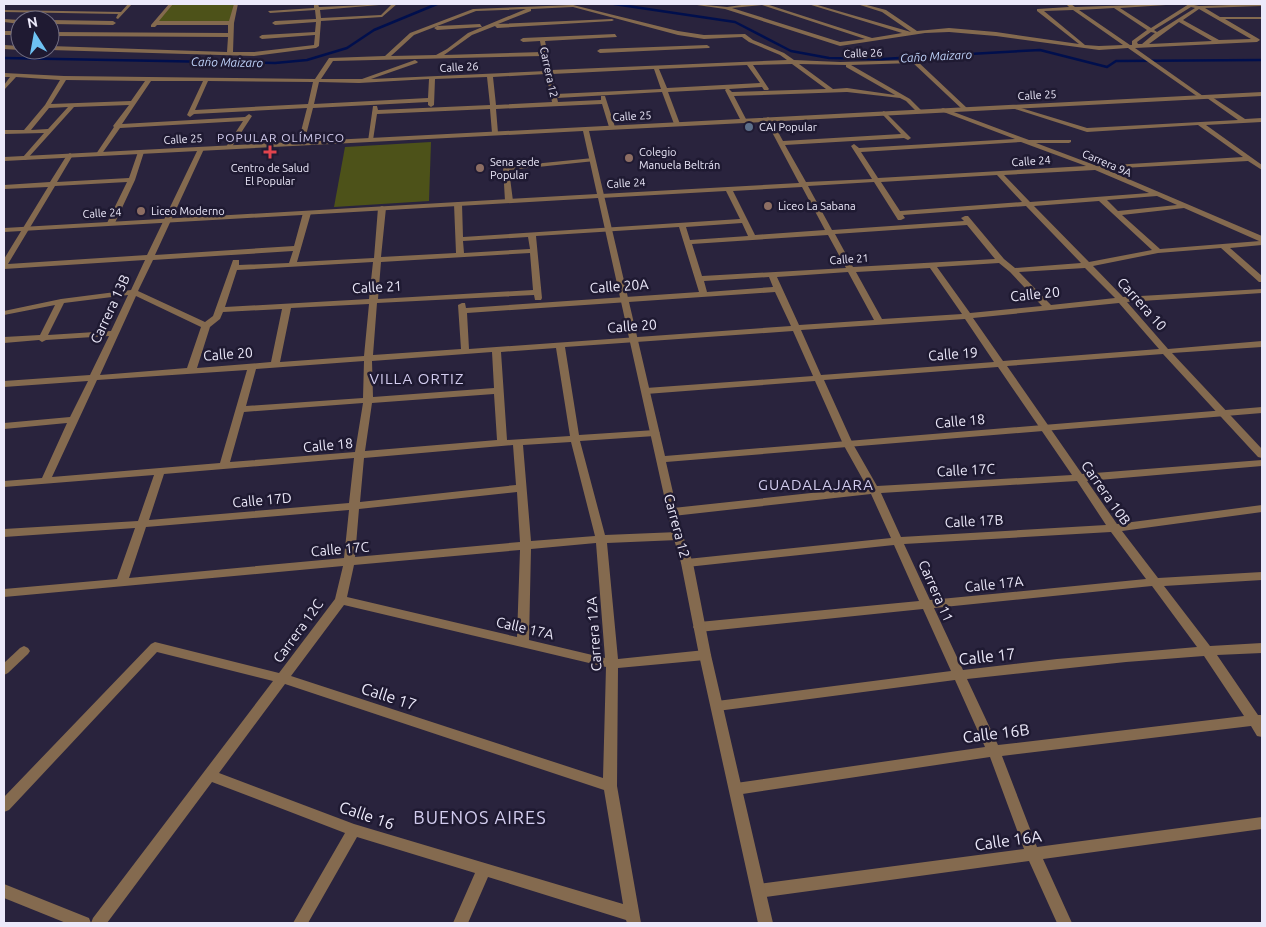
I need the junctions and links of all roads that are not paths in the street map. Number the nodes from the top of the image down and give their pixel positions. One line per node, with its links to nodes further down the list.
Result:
1 (130, 4): 22 (street)
2 (171, 4): 31 (street)
3 (236, 4): 33 (street)
4 (389, 4): 15 (street)
5 (395, 4): 27 (street)
6 (697, 4): 19 (street)
7 (762, 4): 19 (street); 52 (street)
8 (810, 4): 40 (street)
9 (859, 4): 40 (street)
10 (1166, 4): 13 (street)
11 (1181, 4): 12 (street)
12 (1191, 4): 18 (street); 38 (street)
13 (1112, 5): 17 (street); 38 (street)
14 (1262, 5): 18 (street)
15 (316, 6): 21 (street); 27 (street)
16 (536, 6): 23 (street); 26 (street); 37 (street)
17 (1070, 6): 55 (street); 56 (street)
18 (1200, 7): 24 (street); 29 (street)
19 (726, 8): 52 (street, Calle 26)
20 (4, 11): 22 (street)
21 (270, 12)
22 (122, 13): 32 (street)
23 (518, 15): 35 (street); 36 (street)
24 (1220, 18): 25 (street); 53 (street, Calle 26)
25 (1262, 18)
26 (620, 19): 28 (street); 48 (street)
27 (319, 20): 34 (street); 39 (street)
28 (606, 20): 35 (street); 47 (street)
29 (1180, 20): 45 (street); 53 (street)
30 (60, 22): 32 (street)
31 (156, 22): 33 (street); 43 (street)
32 (113, 23): 42 (street)
33 (231, 23): 44 (street)
34 (275, 23)
35 (520, 25): 36 (street); 50 (street)
36 (487, 26): 37 (street); 65 (street)
37 (429, 28): 64 (street)
38 (1150, 30): 45 (street); 56 (street)
39 (317, 33): 46 (street); 61 (street)
40 (912, 33): 52 (street, Calle 26); 55 (street, Calle 26)
41 (60, 34): 42 (street)
42 (102, 34): 43 (street); 58 (street)
43 (147, 34): 44 (street)
44 (232, 34): 61 (street)
45 (1157, 34): 56 (street)
46 (262, 36)
47 (615, 36): 49 (street); 60 (street)
48 (704, 36): 54 (street); 66 (street)
49 (595, 38): 51 (street); 59 (street)
50 (523, 40): 51 (street); 63 (street)
51 (542, 40): 62 (street, Carrera 12)
52 (875, 40)
53 (1218, 42): 56 (street, Calle 26)
54 (708, 47): 60 (street); 68 (street)
55 (1086, 47): 56 (street, Calle 26)
56 (1137, 47): 93 (street)
57 (60, 48): 58 (street)
58 (92, 49): 61 (street)
59 (600, 51): 60 (street); 71 (street)
60 (621, 51)
61 (230, 52)
62 (545, 54): 63 (street); 72 (street, Carrera 12)
63 (527, 55): 65 (street)
64 (386, 58): 65 (street); 80 (street)
65 (431, 58): 81 (street)
66 (793, 62): 67 (street, Calle 26); 69 (street, Calle 26); 86 (street)
67 (749, 63): 68 (street, Calle 26); 82 (street)
68 (717, 64): 70 (street, Calle 26)
69 (840, 64): 92 (street); 106 (street, Calle 26)
70 (656, 68): 71 (street, Calle 26); 85 (street)
71 (606, 70): 72 (street, Calle 26)
72 (549, 73): 75 (street, Calle 26); 91 (street, Carrera 12)
73 (4, 75): 74 (street, Calle 26)
74 (14, 76): 76 (street, Calle 26); 84 (street)
75 (490, 76): 77 (street, Calle 26); 104 (street)
76 (64, 78): 78 (street, Calle 26); 100 (street)
77 (432, 78): 81 (street, Calle 26); 95 (street)
78 (149, 79): 79 (street, Calle 26); 97 (street)
79 (206, 80): 80 (street, Calle 26); 109 (street)
80 (316, 82): 81 (street, Calle 26); 102 (street)
81 (359, 82)
82 (763, 85): 83 (street); 87 (street)
83 (726, 87): 85 (street); 89 (street)
84 (4, 88)
85 (664, 90): 88 (street); 120 (street)
86 (831, 90): 87 (street); 92 (street)
87 (768, 92): 89 (street)
88 (602, 93): 91 (street); 96 (street)
89 (731, 94): 116 (street)
90 (1262, 94): 94 (street, Calle 25)
91 (554, 96): 99 (street, Carrera 12)
92 (898, 97): 111 (street)
93 (1201, 97): 94 (street, Calle 25); 103 (street, Calle 25)
94 (1209, 97): 117 (street)
95 (431, 100): 98 (street); 107 (street)
96 (604, 102): 99 (street); 122 (street)
97 (132, 103): 101 (street); 121 (street)
98 (375, 103): 102 (street); 110 (street)
99 (556, 104): 104 (street)
100 (46, 106): 101 (street); 124 (street)
101 (72, 106): 125 (street)
102 (309, 106): 105 (street); 134 (street)
103 (1012, 107): 106 (street, Calle 25); 119 (street)
104 (492, 108): 107 (street); 127 (street)
105 (254, 109): 109 (street); 113 (street)
106 (965, 109): 108 (street, Calle 25)
107 (432, 110): 110 (street)
108 (943, 110): 111 (street, Calle 25); 132 (street, Carrera 9A)
109 (192, 112): 118 (street)
110 (375, 112): 129 (street)
111 (920, 112): 112 (street, Calle 25)
112 (884, 113): 114 (street, Calle 25); 128 (street)
113 (247, 119): 118 (street); 135 (street)
114 (768, 119): 116 (street, Calle 25); 133 (street)
115 (1262, 120): 117 (street)
116 (744, 121): 120 (street, Calle 25)
117 (1244, 121): 119 (street)
118 (187, 122): 121 (street)
119 (1199, 123): 144 (street)
120 (677, 124): 122 (street, Calle 25)
121 (116, 126): 140 (street)
122 (612, 127): 123 (street, Calle 25)
123 (586, 129): 127 (street, Calle 25); 145 (street, Carrera 12)
124 (26, 131): 125 (street); 126 (street)
125 (47, 131): 142 (street)
126 (4, 132)
127 (495, 133): 129 (street, Calle 25)
128 (906, 136): 130 (street); 136 (street)
129 (370, 140): 134 (street, Calle 25)
130 (850, 140): 133 (street); 138 (street)
131 (1069, 140): 132 (street)
132 (1023, 141): 136 (street); 146 (street, Carrera 9A)
133 (782, 142): 152 (street)
134 (301, 143): 135 (street, Calle 25)
135 (229, 147): 137 (street, Calle 25)
136 (916, 147): 138 (street)
137 (201, 149): 139 (street, Calle 25); 167 (street, Carrera 13B)
138 (857, 150): 150 (street)
139 (141, 152): 140 (street, Calle 25); 149 (street)
140 (99, 154): 141 (street, Calle 25)
141 (70, 155): 142 (street, Calle 25); 151 (street)
142 (26, 158): 143 (street, Calle 25)
143 (4, 159)
144 (1250, 159): 146 (street, Calle 24); 147 (street)
145 (593, 160): 156 (street, Carrera 12); 158 (street)
146 (1094, 168): 148 (street, Calle 24); 155 (street, Carrera 9A)
147 (1262, 168)
148 (999, 174): 150 (street, Calle 24); 160 (street, Carrera 10)
149 (132, 180): 151 (street); 170 (street)
150 (876, 181): 152 (street, Calle 24); 165 (street)
151 (52, 185): 153 (street); 173 (street)
152 (804, 185): 154 (street, Calle 24); 176 (street)
153 (4, 187)
154 (729, 189): 156 (street, Calle 24); 168 (street)
155 (1155, 195): 157 (street); 161 (street, Carrera 9A)
156 (601, 196): 158 (street, Calle 24); 174 (street, Carrera 12)
157 (1101, 199): 160 (street); 166 (street)
158 (509, 201): 159 (street, Calle 24)
159 (458, 204): 162 (street, Calle 24); 179 (street)
160 (1028, 205): 163 (street); 193 (street, Carrera 10)
161 (1183, 207): 166 (street); 180 (street, Carrera 9A)
162 (382, 208): 164 (street, Calle 24); 189 (street, Carrera 12C)
163 (958, 209): 165 (street); 169 (street)
164 (307, 213): 167 (street, Calle 24); 183 (street)
165 (898, 213): 172 (street)
166 (1118, 213): 185 (street)
167 (167, 221): 170 (street, Calle 24); 188 (street, Carrera 13B)
168 (745, 221): 171 (street); 178 (street)
169 (969, 222): 172 (street); 190 (street)
170 (111, 223): 173 (street, Calle 24)
171 (682, 225): 174 (street); 181 (street)
172 (907, 227): 176 (street)
173 (25, 229): 175 (street, Calle 24); 194 (street)
174 (609, 229): 177 (street); 207 (street, Carrera 12)
175 (4, 230)
176 (830, 232): 178 (street); 196 (street)
177 (532, 234): 179 (street); 184 (street)
178 (753, 238): 181 (street)
179 (459, 239): 187 (street)
180 (1262, 241): 182 (street)
181 (688, 242): 199 (street)
182 (1223, 246): 185 (street); 200 (street)
183 (297, 248): 186 (street); 191 (street)
184 (533, 251): 187 (street); 204 (street)
185 (1158, 251): 193 (street)
186 (240, 252): 188 (street); 195 (street)
187 (460, 254): 189 (street)
188 (150, 258): 194 (street); 203 (street, Carrera 13B)
189 (378, 259): 191 (street); 210 (street, Carrera 12C)
190 (1001, 261): 192 (street, Calle 21); 197 (street)
191 (293, 263): 195 (street)
192 (932, 265): 196 (street, Calle 21); 217 (street, Carrera 10B)
193 (1088, 265): 197 (street); 208 (street, Carrera 10)
194 (4, 266)
195 (234, 268): 214 (street)
196 (851, 270): 198 (street, Calle 21); 218 (street)
197 (1013, 270): 213 (street)
198 (772, 275): 199 (street, Calle 21); 201 (street, Carrera 11)
199 (699, 280): 205 (street)
200 (1262, 280)
201 (778, 290): 205 (street, Calle 20A); 220 (street, Carrera 11)
202 (1262, 291): 208 (street, Calle 20)
203 (133, 292): 209 (street); 219 (street); 221 (street, Carrera 13B)
204 (537, 292): 206 (street, Calle 21); 211 (street)
205 (704, 294): 207 (street, Calle 20A)
206 (461, 296): 210 (street, Calle 21); 215 (street)
207 (624, 299): 211 (street, Calle 20A); 223 (street, Carrera 12)
208 (1121, 300): 213 (street, Calle 20); 229 (street, Carrera 10)
209 (61, 301): 216 (street); 222 (street)
210 (374, 301): 212 (street, Calle 21); 230 (street, Carrera 12C)
211 (538, 305): 215 (street, Calle 20A)
212 (287, 307): 214 (street, Calle 21); 232 (street)
213 (1048, 307): 217 (street, Calle 20)
214 (218, 310): 219 (street)
215 (462, 311): 228 (street)
216 (4, 313)
217 (967, 316): 218 (street, Calle 20); 231 (street, Carrera 10B)
218 (879, 322): 220 (street, Calle 20)
219 (206, 326): 234 (street)
220 (796, 328): 223 (street, Calle 20); 236 (street, Carrera 11)
221 (115, 333): 222 (street); 235 (street, Carrera 13B)
222 (42, 339): 224 (street)
223 (634, 339): 226 (street, Calle 20); 239 (street, Carrera 12)
224 (4, 340)
225 (1262, 344): 229 (street, Calle 19)
226 (560, 345): 227 (street, Calle 20); 248 (street, Carrera 12A)
227 (496, 349): 228 (street, Calle 20); 238 (street)
228 (465, 351): 230 (street, Calle 20)
229 (1165, 351): 231 (street, Calle 19); 243 (street, Carrera 10)
230 (368, 358): 232 (street, Calle 20); 240 (street, Carrera 12C)
231 (1000, 364): 236 (street, Calle 19); 246 (street, Carrera 10B)
232 (275, 365): 233 (street, Calle 20)
233 (252, 366): 234 (street, Calle 20); 241 (street)
234 (191, 371): 235 (street, Calle 20)
235 (93, 378): 237 (street, Calle 20); 244 (street, Carrera 13B)
236 (818, 378): 239 (street, Calle 19); 251 (street, Carrera 11)
237 (4, 384)
238 (497, 391): 240 (street); 250 (street)
239 (646, 392): 247 (street, Carrera 12)
240 (368, 400): 241 (street); 253 (street, Carrera 12C)
241 (240, 409): 256 (street)
242 (1262, 410): 243 (street, Calle 18)
243 (1224, 413): 246 (street, Calle 18); 252 (street, Carrera 10)
244 (74, 420): 245 (street); 259 (street, Carrera 13B)
245 (4, 426)
246 (1044, 428): 251 (street, Calle 18); 258 (street, Carrera 10B)
247 (655, 433): 248 (street, Calle 18); 254 (street, Carrera 12)
248 (575, 439): 249 (street, Calle 18); 270 (street, Carrera 12A)
249 (518, 442): 250 (street, Calle 18); 261 (street)
250 (502, 443): 253 (street, Calle 18)
251 (848, 444): 254 (street, Calle 18); 262 (street, Carrera 11)
252 (1262, 455)
253 (359, 456): 256 (street, Calle 18); 263 (street, Carrera 12C)
254 (661, 459): 265 (street, Carrera 12)
255 (1262, 463): 258 (street, Calle 17C)
256 (224, 467): 257 (street, Calle 18)
257 (160, 472): 259 (street, Calle 18); 266 (street)
258 (1079, 478): 262 (street, Calle 17C); 267 (street, Carrera 10B)
259 (45, 481): 260 (street, Calle 18)
260 (4, 484)
261 (522, 488): 263 (street, Calle 17D); 272 (street)
262 (874, 490): 265 (street, Calle 17C); 271 (street, Carrera 11)
263 (354, 507): 266 (street, Calle 17D); 274 (street, Carrera 12C)
264 (1262, 508): 267 (street, Calle 17B)
265 (673, 512): 269 (street, Carrera 12)
266 (143, 525): 268 (street, Calle 17D); 277 (street)
267 (1114, 528): 271 (street, Calle 17B); 276 (street, Carrera 10B)
268 (4, 533)
269 (678, 536): 270 (street, Calle 17C); 273 (street, Carrera 12)
270 (601, 539): 272 (street, Calle 17C); 287 (street, Carrera 12A)
271 (897, 541): 273 (street, Calle 17B); 280 (street, Carrera 11)
272 (526, 546): 274 (street, Calle 17C); 282 (street)
273 (687, 563): 281 (street, Carrera 12)
274 (349, 564): 277 (street, Calle 17C); 279 (street, Carrera 12C)
275 (1262, 576): 276 (street, Calle 17A)
276 (1155, 582): 280 (street, Calle 17A); 285 (street, Carrera 10B)
277 (121, 583): 278 (street, Calle 17C)
278 (4, 593)
279 (341, 600): 282 (street, Calle 17A); 290 (street, Carrera 12C)
280 (926, 606): 281 (street, Calle 17A); 289 (street, Carrera 11)
281 (699, 627): 286 (street, Carrera 12)
282 (523, 643): 287 (street, Calle 17A)
283 (1262, 648): 285 (street, Calle 17)
284 (24, 651): 288 (street)
285 (1207, 651): 289 (street, Calle 17); 292 (street, Carrera 10B)
286 (705, 656): 287 (street, Calle 17A); 291 (street, Carrera 12)
287 (612, 664): 295 (street, Carrera 12A)
288 (4, 670)
289 (957, 675): 291 (street, Calle 17); 293 (street, Carrera 11)
290 (284, 679): 294 (street, Carrera 12C); 295 (street, Calle 17); 297 (street, Calle 17)
291 (717, 706): 296 (street, Carrera 12)
292 (1260, 724): 293 (street, Calle 16B)
293 (994, 751): 296 (street, Calle 16B); 300 (street, Carrera 11)
294 (208, 775): 299 (street, Calle 16); 306 (street, Carrera 12C)
295 (610, 786): 304 (street, Carrera 12A)
296 (736, 789): 303 (street, Carrera 12)
297 (4, 806)
298 (1262, 823): 300 (street, Calle 16A)
299 (354, 830): 301 (street, Calle 16); 307 (street)
300 (1033, 854): 303 (street, Calle 16A); 310 (street, Carrera 11)
301 (483, 871): 304 (street, Calle 16); 308 (street)
302 (4, 891): 305 (street)
303 (759, 891): 309 (street, Carrera 12)
304 (633, 919)
305 (84, 923)
306 (98, 923)
307 (300, 923)
308 (460, 923)
309 (766, 923)
310 (1065, 923)

